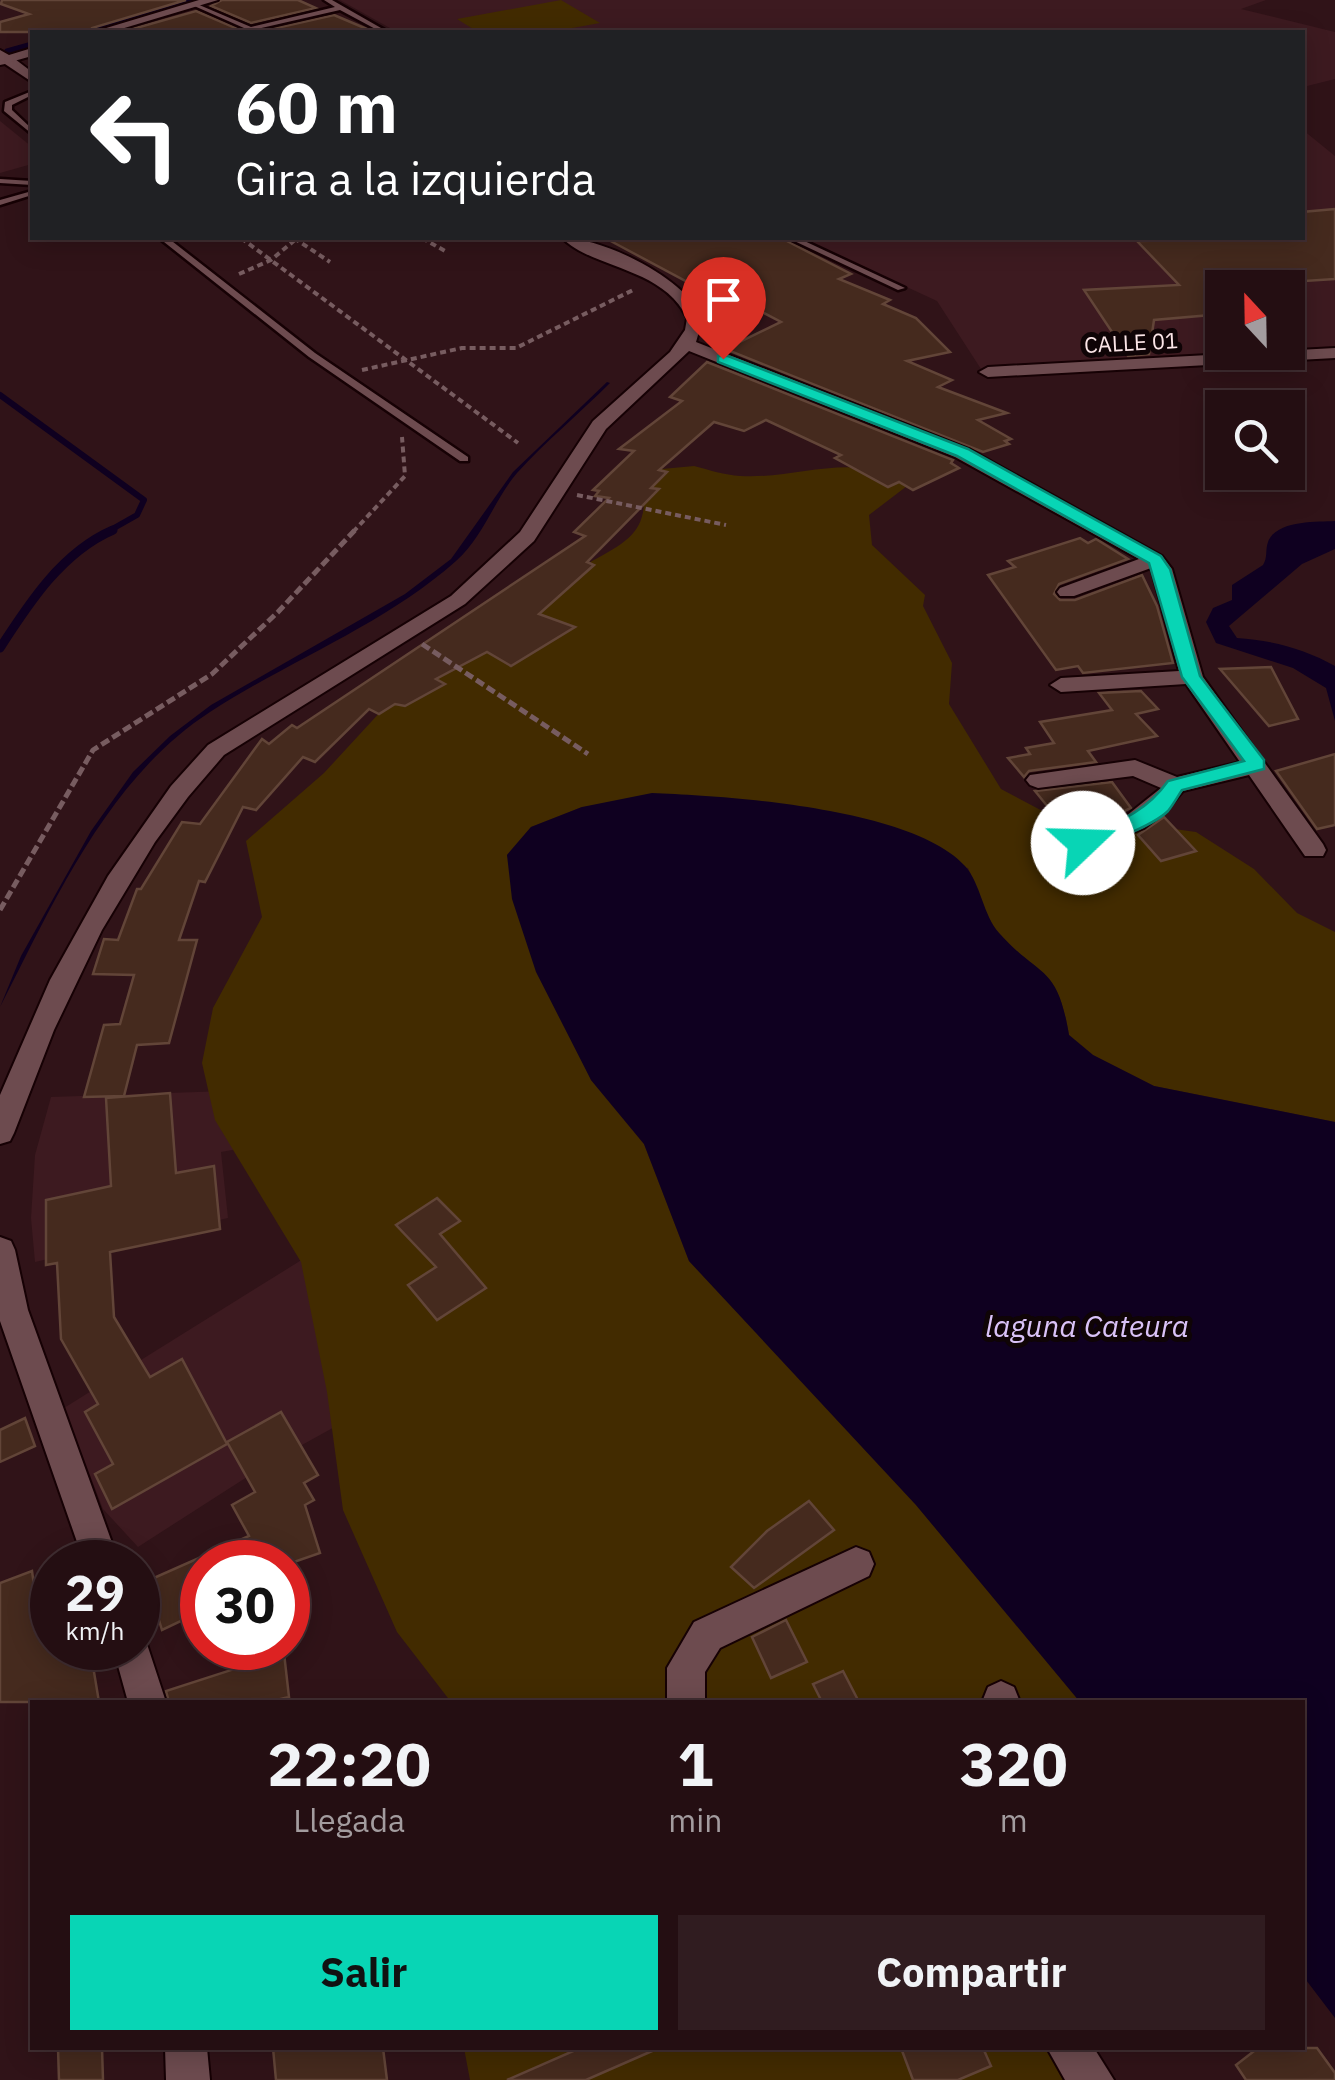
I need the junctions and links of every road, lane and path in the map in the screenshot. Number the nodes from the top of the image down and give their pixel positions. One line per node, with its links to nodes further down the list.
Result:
1 (212, 0): 3 (street)
2 (326, 0): 4 (lane)
3 (195, 5): 5 (street); 6 (lane)
4 (340, 8): 7 (lane); 8 (lane)
5 (106, 30)
6 (251, 30)
7 (257, 30)
8 (381, 30)
9 (30, 53): 10 (street)
10 (4, 61): 11 (street)
11 (30, 77)
12 (30, 94): 13 (lane)
13 (18, 97): 14 (lane); 15 (lane)
14 (0, 100)
15 (30, 130)
16 (0, 181): 17 (lane)
17 (30, 184)
18 (30, 195): 19 (lane)
19 (0, 202)
20 (166, 240): 31 (lane)
21 (244, 240): 28 (path)
22 (292, 240): 28 (path)
23 (297, 240): 29 (path)
24 (425, 240): 27 (path)
25 (573, 240): 30 (street)
26 (796, 240): 32 (lane)
27 (444, 251)
28 (272, 260): 31 (path); 35 (path)
29 (330, 262)
30 (657, 279): 33 (street); 35 (path)
31 (219, 282): 37 (lane)
32 (901, 288)
33 (688, 345): 41 (street); 43 (street)
34 (1335, 353): 36 (street, CALLE 01)
35 (403, 358): 37 (path); 39 (path)
36 (988, 372)
37 (344, 377): 38 (lane)
38 (400, 416): 40 (lane); 54 (path)
39 (518, 444)
40 (464, 459)
41 (556, 492): 42 (path); 45 (street)
42 (726, 525)
43 (1155, 560): 44 (street); 46 (street)
44 (1067, 592)
45 (404, 633): 48 (path); 55 (street)
46 (1192, 677): 47 (street); 49 (street)
47 (1061, 685)
48 (588, 754)
49 (1257, 764): 51 (street); 53 (street)
50 (1038, 780): 51 (street)
51 (1175, 785): 52 (street)
52 (1083, 843)
53 (1314, 850)
54 (0, 910)
55 (0, 1133)
56 (0, 1250): 57 (street)
57 (94, 1540)
58 (856, 1564): 61 (street)
59 (137, 1670): 60 (street)
60 (146, 1700)
61 (686, 1700)
62 (186, 2050): 64 (street)
63 (1070, 2050): 65 (street)
64 (188, 2080)
65 (1092, 2080)

